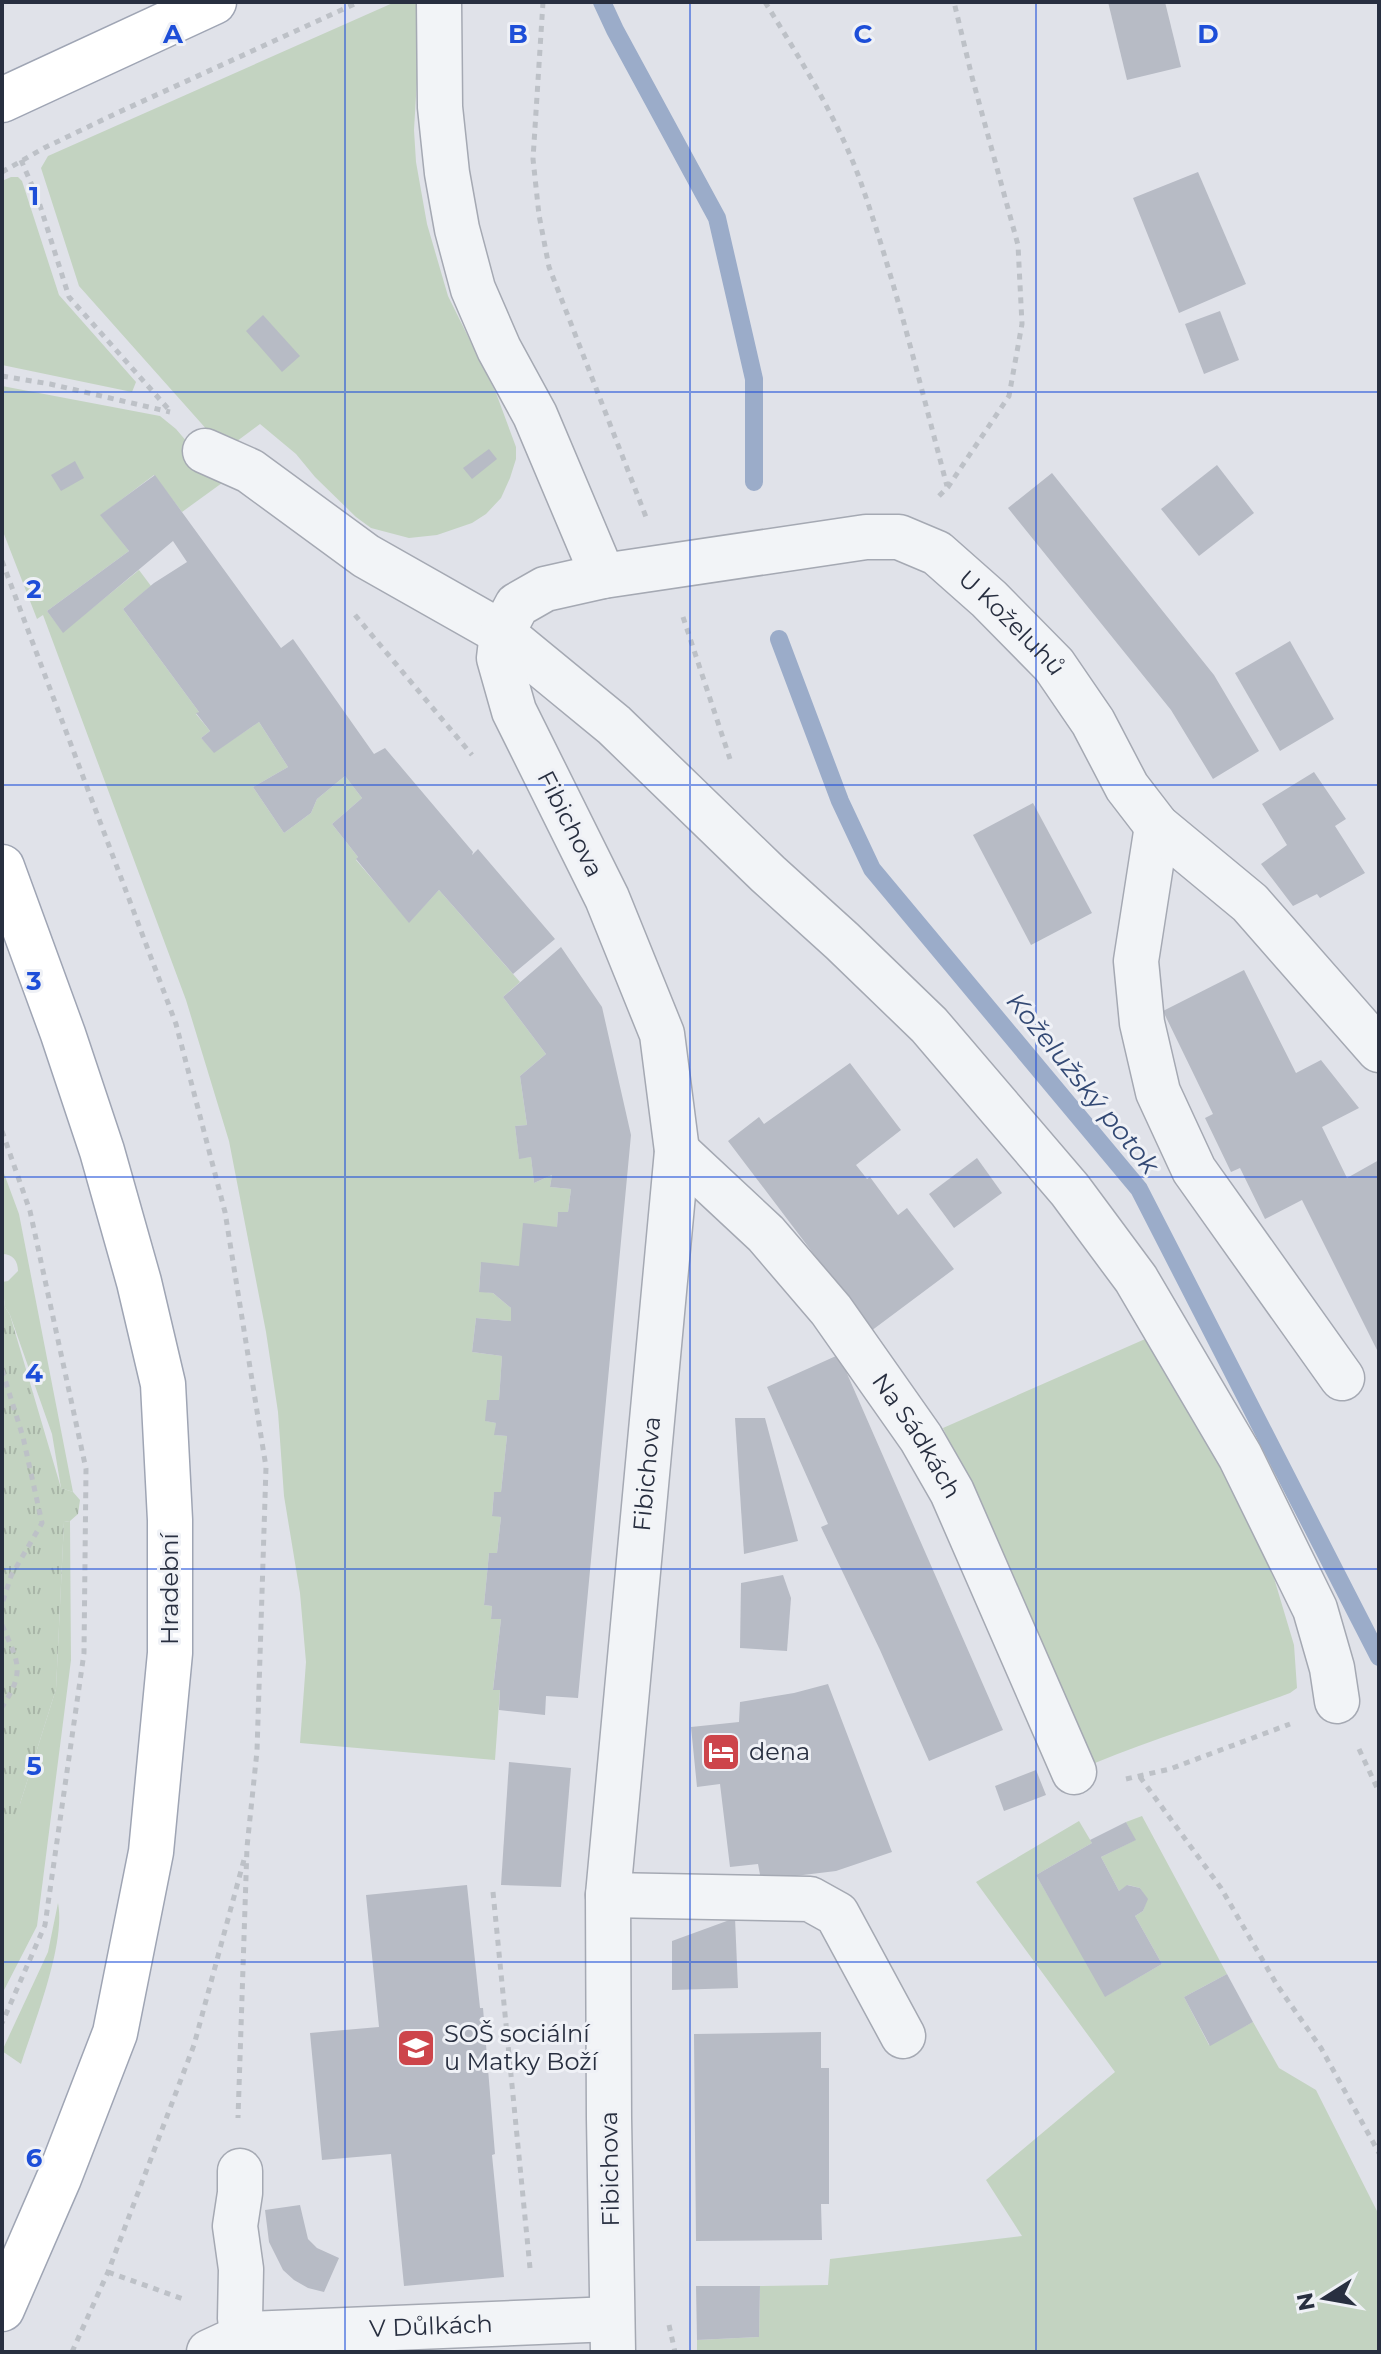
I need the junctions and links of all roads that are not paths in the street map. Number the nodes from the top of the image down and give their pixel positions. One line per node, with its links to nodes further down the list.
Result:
1 (214, 2): 3 (main road)
2 (439, 2): 5 (street)
3 (11, 96)
4 (205, 451): 6 (street)
5 (603, 576): 6 (street, U Koželuhů); 7 (street, U Koželuhů)
6 (502, 633): 10 (street, Fibichova); 12 (street)
7 (1157, 826): 9 (street, U Koželuhů); 11 (street)
8 (2, 867): 17 (main road, Hradební)
9 (1379, 1050)
10 (677, 1151): 13 (street, Na Sádkách); 14 (street, Fibichova)
11 (1342, 1378)
12 (1337, 1701)
13 (1074, 1772)
14 (608, 1895): 15 (street); 19 (street, Fibichova)
15 (903, 2036)
16 (240, 2171): 18 (street)
17 (2, 2309)
18 (244, 2326): 19 (street, V Důlkách); 20 (street, V Důlkách)
19 (612, 2336)
20 (209, 2352)

